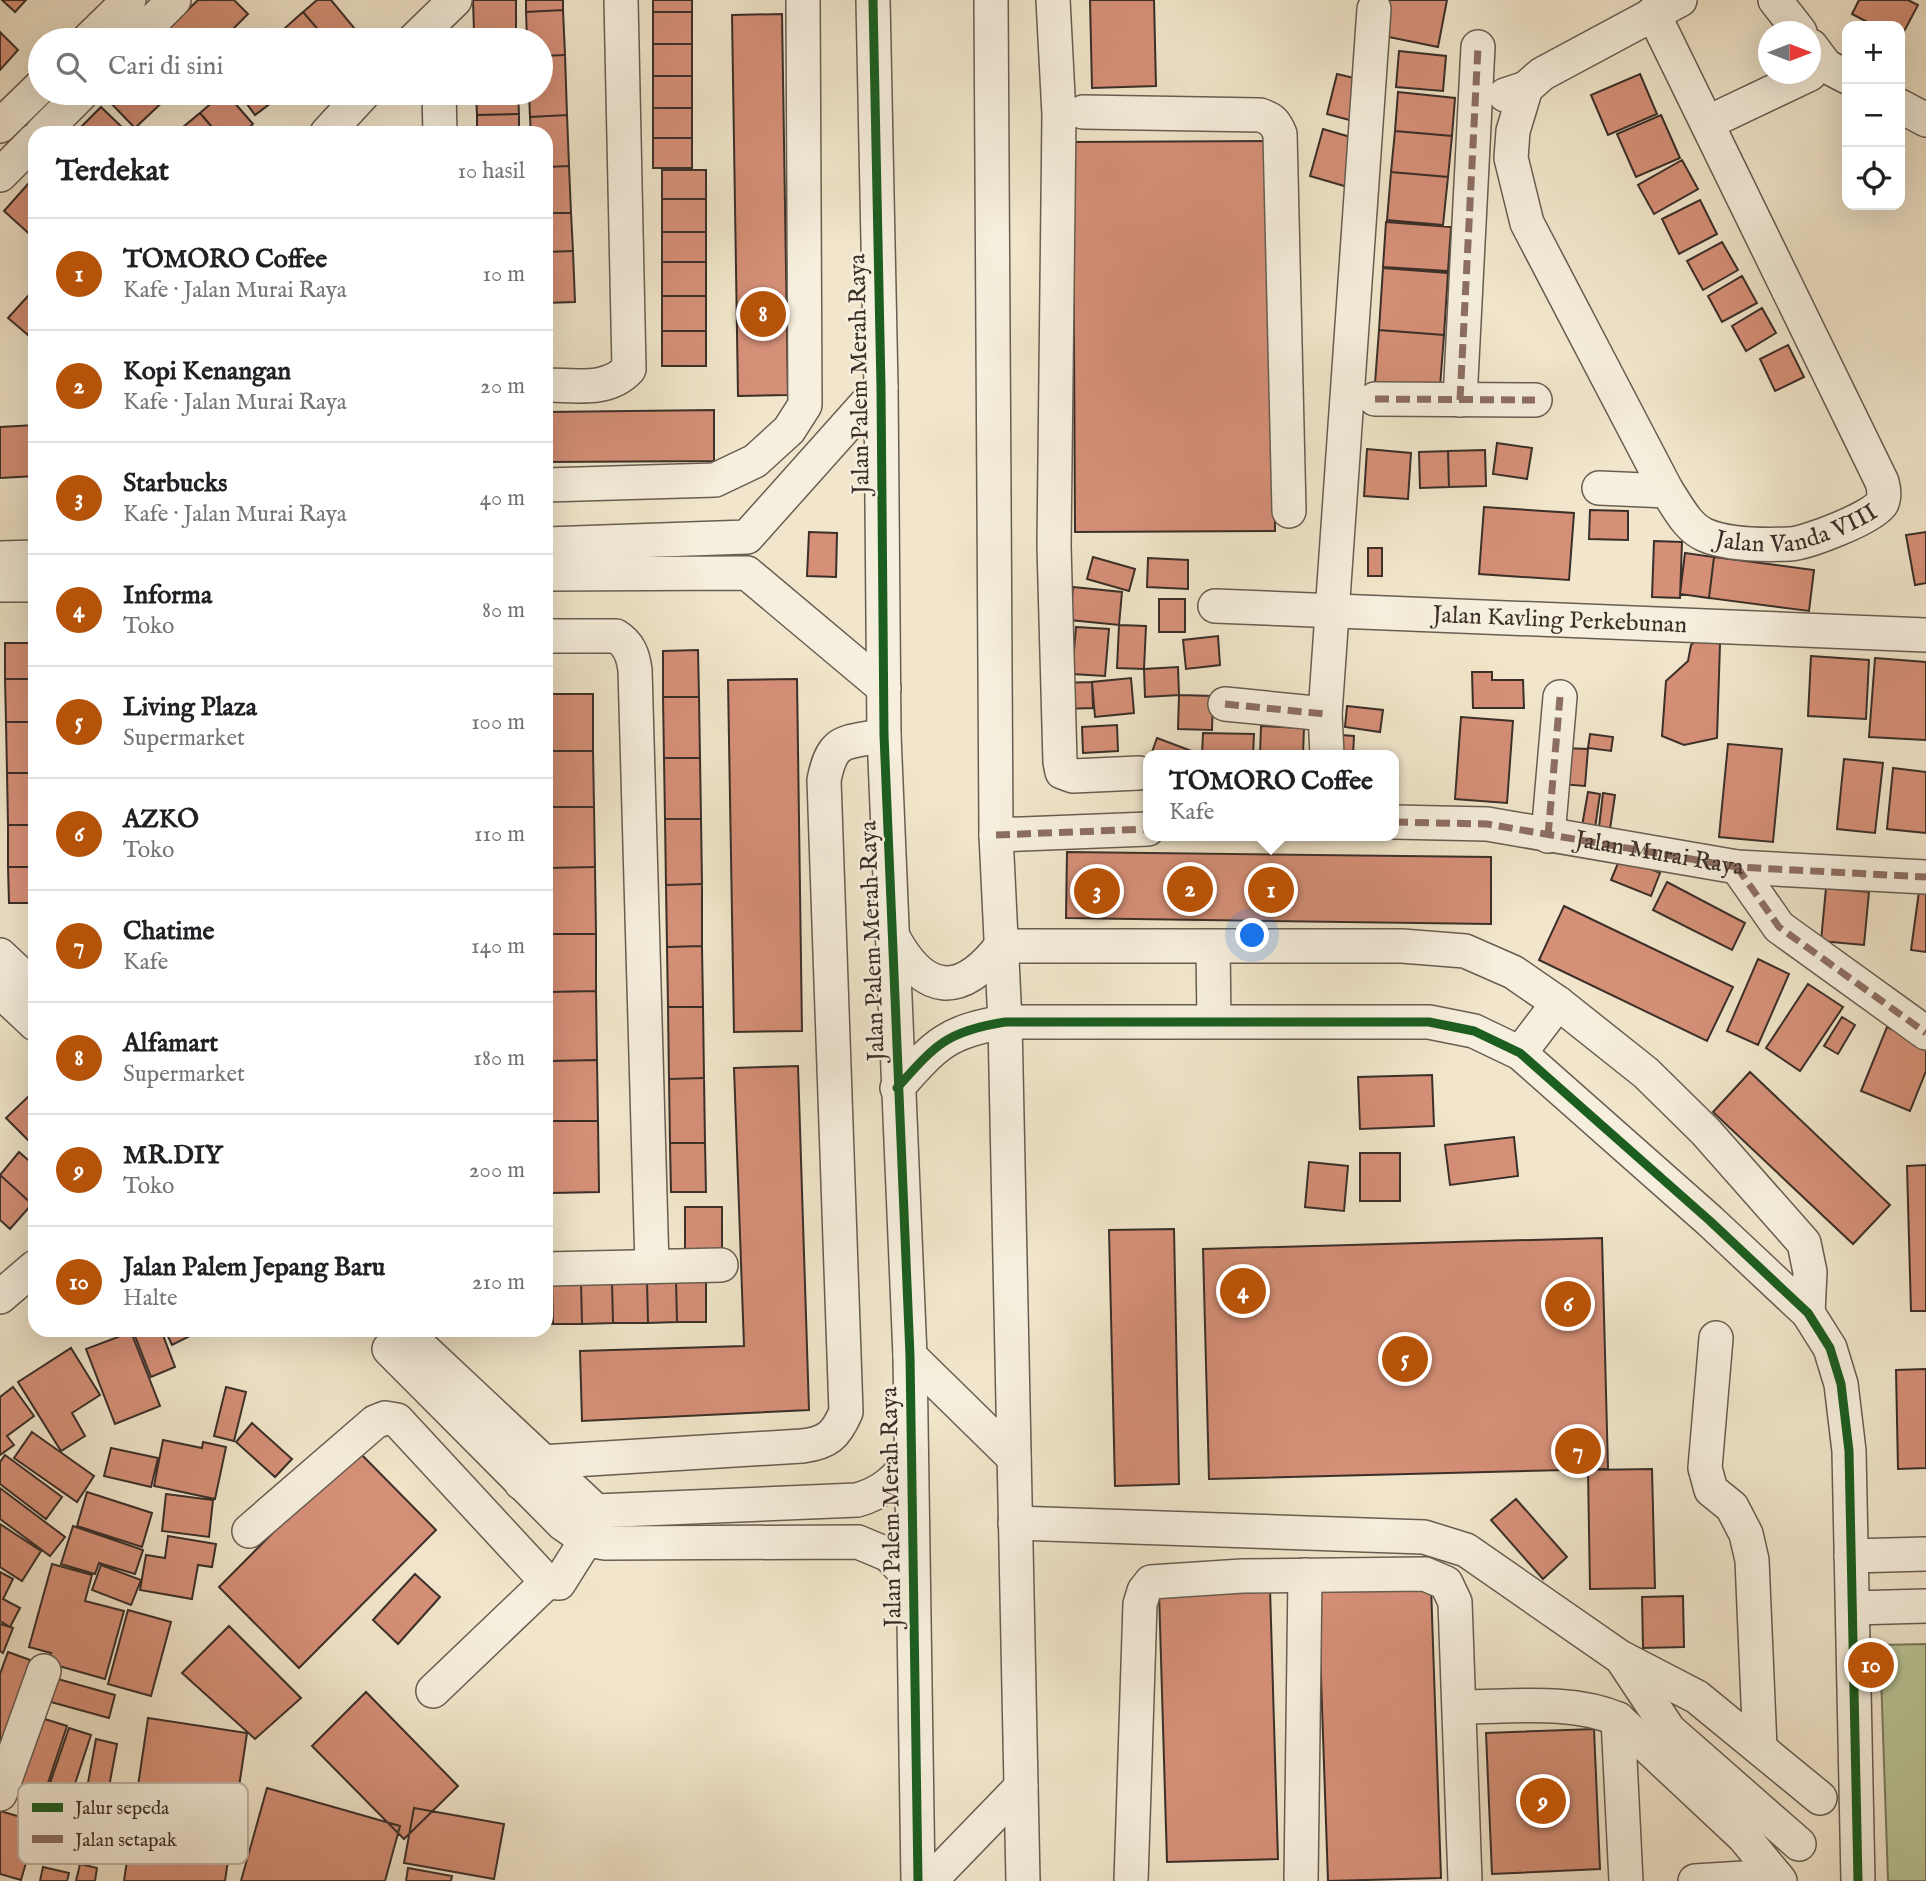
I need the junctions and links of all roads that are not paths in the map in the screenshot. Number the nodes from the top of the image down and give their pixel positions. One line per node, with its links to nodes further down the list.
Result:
1 (129, 0): 12 (street)
2 (174, 0): 13 (street)
3 (621, 0): 30 (street)
4 (803, 0): 35 (street)
5 (873, 0): 31 (street, Jalan Palem Merah Raya)
6 (991, 0): 59 (street)
7 (1053, 0): 56 (street)
8 (1775, 0): 11 (street)
9 (1666, 7): 16 (street); 23 (street, Jalan Vanda VIII)
10 (1374, 9): 47 (street)
11 (1791, 21)
12 (100, 28)
13 (146, 28)
14 (1478, 47): 21 (street)
15 (1786, 84): 23 (street)
16 (1526, 88): 21 (street); 37 (street, Jalan Vanda VIII)
17 (28, 99): 24 (street)
18 (70, 105): 25 (street)
19 (354, 105): 26 (street)
20 (439, 105): 27 (street)
21 (1475, 105): 33 (street)
22 (1083, 112): 38 (street)
23 (1709, 122): 37 (street, Jalan Vanda VIII)
24 (0, 126)
25 (49, 126)
26 (334, 126)
27 (440, 126)
28 (28, 147): 29 (street)
29 (0, 175)
30 (553, 385)
31 (881, 387): 39 (street); 50 (street, Jalan Palem Merah Raya)
32 (1375, 400): 33 (street)
33 (1460, 400): 34 (street)
34 (1535, 400)
35 (553, 485)
36 (1599, 488): 37 (street)
37 (1667, 491)
38 (1289, 511)
39 (747, 537): 42 (street); 43 (street)
40 (28, 557): 41 (street)
41 (0, 558)
42 (558, 559): 43 (street)
43 (747, 573): 50 (street)
44 (0, 585): 45 (street)
45 (28, 585)
46 (1215, 606): 47 (street, Jalan Kavling Perkebunan)
47 (1334, 613): 48 (street, Jalan Kavling Perkebunan); 53 (street)
48 (1926, 635)
49 (553, 636): 75 (street)
50 (884, 688): 54 (street, Jalan Palem Merah Raya)
51 (1560, 697): 60 (street)
52 (1225, 704): 53 (street)
53 (1325, 714): 55 (street)
54 (884, 735): 63 (street, Jalan Palem Merah Raya); 85 (street)
55 (1327, 750)
56 (1139, 773)
57 (1399, 822): 60 (street, Jalan Murai Raya)
58 (1143, 829): 59 (street)
59 (996, 835): 64 (street)
60 (1548, 836): 61 (street, Jalan Murai Raya)
61 (1737, 867): 62 (street, Jalan Murai Raya); 71 (street)
62 (1926, 877)
63 (893, 937): 64 (street); 73 (street, Jalan Palem Merah Raya)
64 (1001, 946): 65 (street); 69 (street)
65 (1213, 947): 68 (street); 70 (street)
66 (0, 955): 67 (street)
67 (19, 1000)
68 (1558, 1003): 72 (street); 79 (street)
69 (1004, 1021): 70 (street); 73 (street); 84 (street)
70 (1214, 1021): 72 (street)
71 (1926, 1033)
72 (1520, 1053): 79 (street)
73 (897, 1088): 82 (street, Jalan Palem Merah Raya)
74 (721, 1265): 75 (street)
75 (652, 1266): 76 (street)
76 (553, 1269)
77 (28, 1273): 78 (street)
78 (0, 1297)
79 (1808, 1313): 90 (street)
80 (1716, 1338): 102 (street)
81 (397, 1341): 85 (street)
82 (910, 1356): 83 (street, Jalan Palem Merah Raya); 84 (street)
83 (911, 1457): 85 (street); 92 (street, Jalan Palem Merah Raya)
84 (1014, 1458): 86 (street)
85 (531, 1473): 88 (street)
86 (1015, 1523): 96 (street); 103 (street)
87 (250, 1531): 93 (street)
88 (586, 1540): 92 (street); 93 (street)
89 (1926, 1554): 90 (street)
90 (1851, 1556): 95 (street)
91 (1305, 1575): 99 (street); 111 (street); 112 (street)
92 (912, 1580): 108 (street, Jalan Palem Merah Raya)
93 (547, 1582): 98 (street)
94 (1926, 1606): 95 (street)
95 (1853, 1608): 101 (street)
96 (1620, 1657): 102 (street); 106 (street)
97 (44, 1671): 104 (street)
98 (433, 1691)
99 (1461, 1707): 100 (street); 113 (street)
100 (1618, 1719): 107 (street); 114 (street)
101 (1855, 1723): 105 (street); 116 (street)
102 (1760, 1748): 105 (street)
103 (1021, 1787): 109 (street); 110 (street)
104 (0, 1794)
105 (1820, 1798): 106 (street)
106 (1799, 1844): 107 (street)
107 (1780, 1879): 115 (street)
108 (918, 1881)
109 (930, 1881)
110 (1023, 1881)
111 (1131, 1881)
112 (1301, 1881)
113 (1465, 1881)
114 (1626, 1881)
115 (1695, 1881)
116 (1858, 1881)

